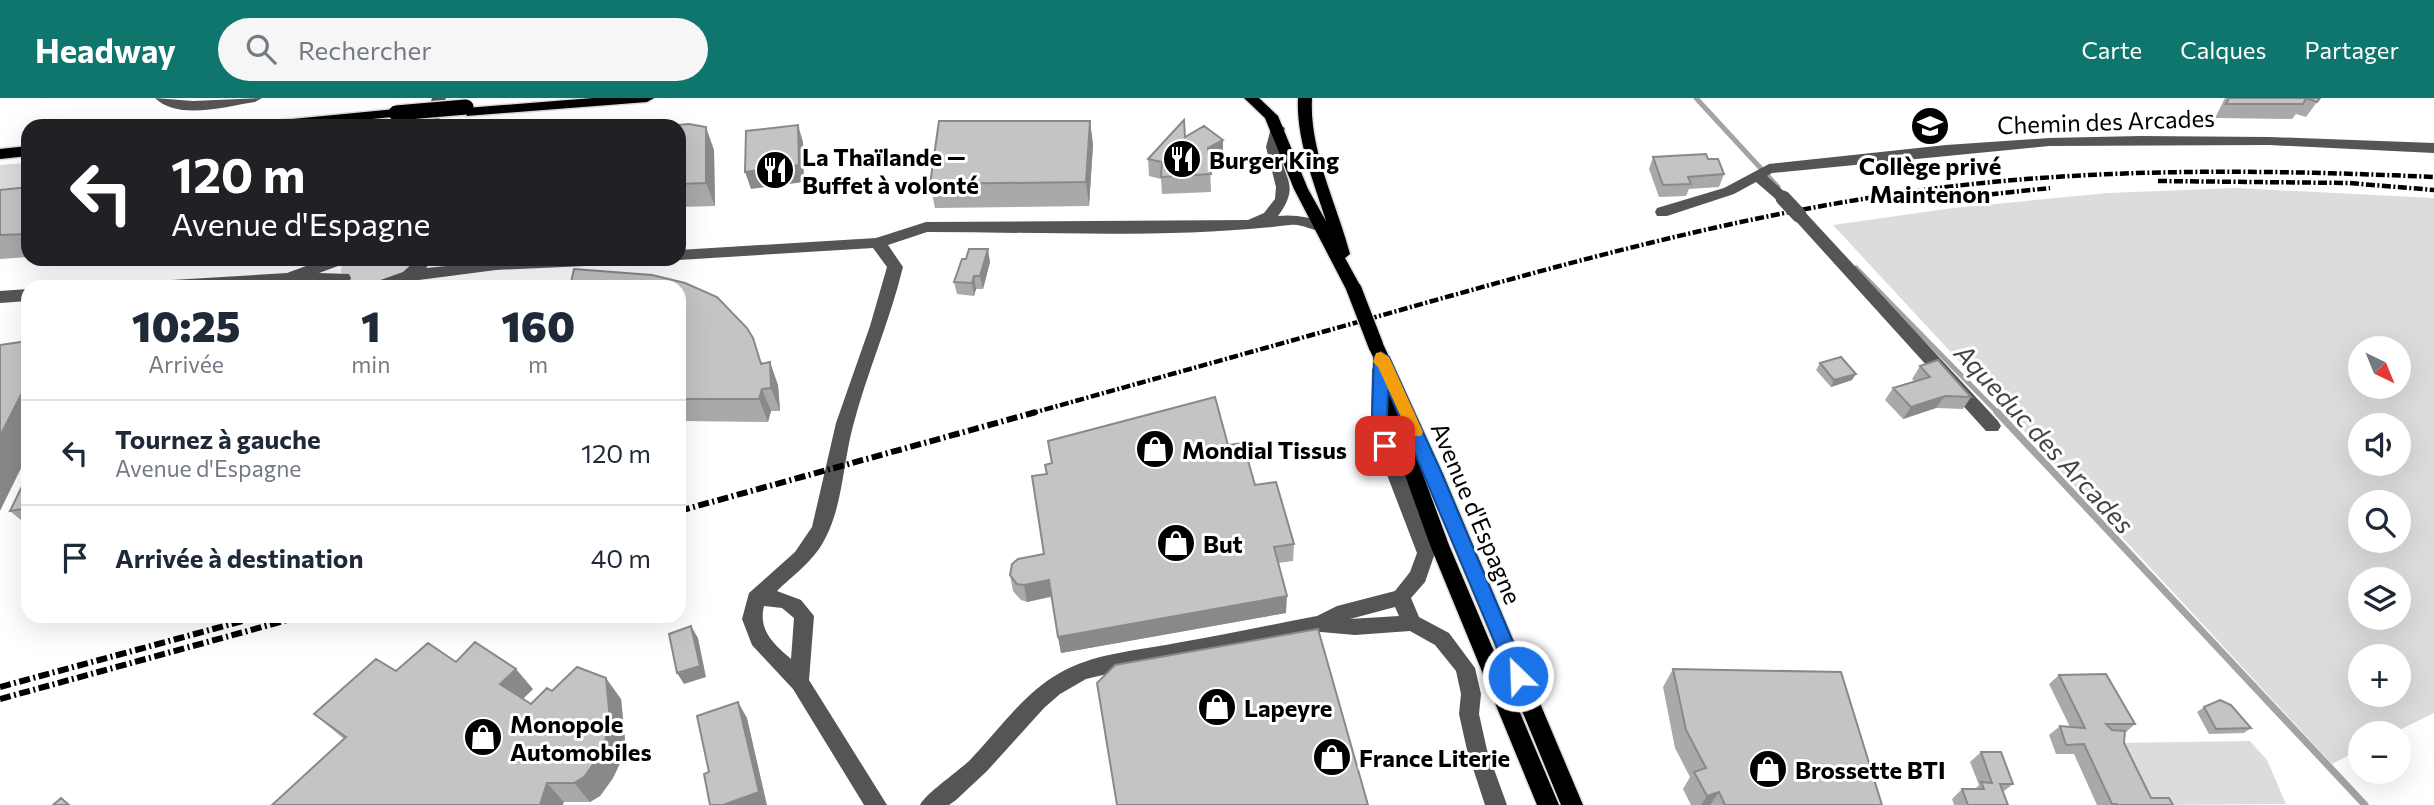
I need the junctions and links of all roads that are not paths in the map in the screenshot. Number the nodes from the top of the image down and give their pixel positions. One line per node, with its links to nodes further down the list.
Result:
1 (162, 98): 2 (street)
2 (255, 98)
3 (439, 98): 13 (street)
4 (556, 98): 9 (main road)
5 (647, 98): 8 (main road)
6 (1251, 98): 14 (main road, Avenue d'Espagne)
7 (1305, 98): 34 (main road, Avenue d'Espagne)
8 (620, 99): 9 (main road)
9 (466, 110): 10 (main road)
10 (396, 116): 11 (main road); 12 (main road)
11 (356, 119)
12 (374, 119)
13 (432, 119)
14 (1278, 128): 20 (street); 21 (main road, Avenue d'Espagne)
15 (2434, 148): 18 (street, Chemin des Arcades)
16 (21, 152): 17 (main road)
17 (0, 154)
18 (1756, 175): 19 (street, Chemin des Arcades); 38 (street, bridge)
19 (1662, 212)
20 (1242, 226): 21 (street); 22 (street)
21 (1321, 226): 34 (main road, Avenue d'Espagne)
22 (877, 243): 23 (street); 40 (street)
23 (686, 255)
24 (323, 266): 29 (street)
25 (342, 266): 30 (street)
26 (419, 266): 28 (street)
27 (488, 266): 28 (street)
28 (409, 276): 33 (street)
29 (288, 278): 30 (street); 31 (street)
30 (343, 278): 32 (street)
31 (258, 280)
32 (346, 280)
33 (398, 280)
34 (1350, 282): 37 (main road, Avenue d'Espagne, bridge)
35 (21, 296): 36 (street)
36 (0, 297)
37 (1379, 357): 39 (street, Avenue d'Espagne); 47 (main road, Avenue d'Espagne); 48 (main road, Avenue d'Espagne)
38 (1993, 425)
39 (1401, 597): 41 (street); 42 (street)
40 (756, 599): 43 (street); 43 (street)
41 (1412, 623): 42 (street); 46 (street)
42 (1321, 624): 45 (street)
43 (799, 681): 44 (street)
44 (876, 805)
45 (931, 805)
46 (1496, 805)
47 (1548, 805)
48 (1572, 805)

